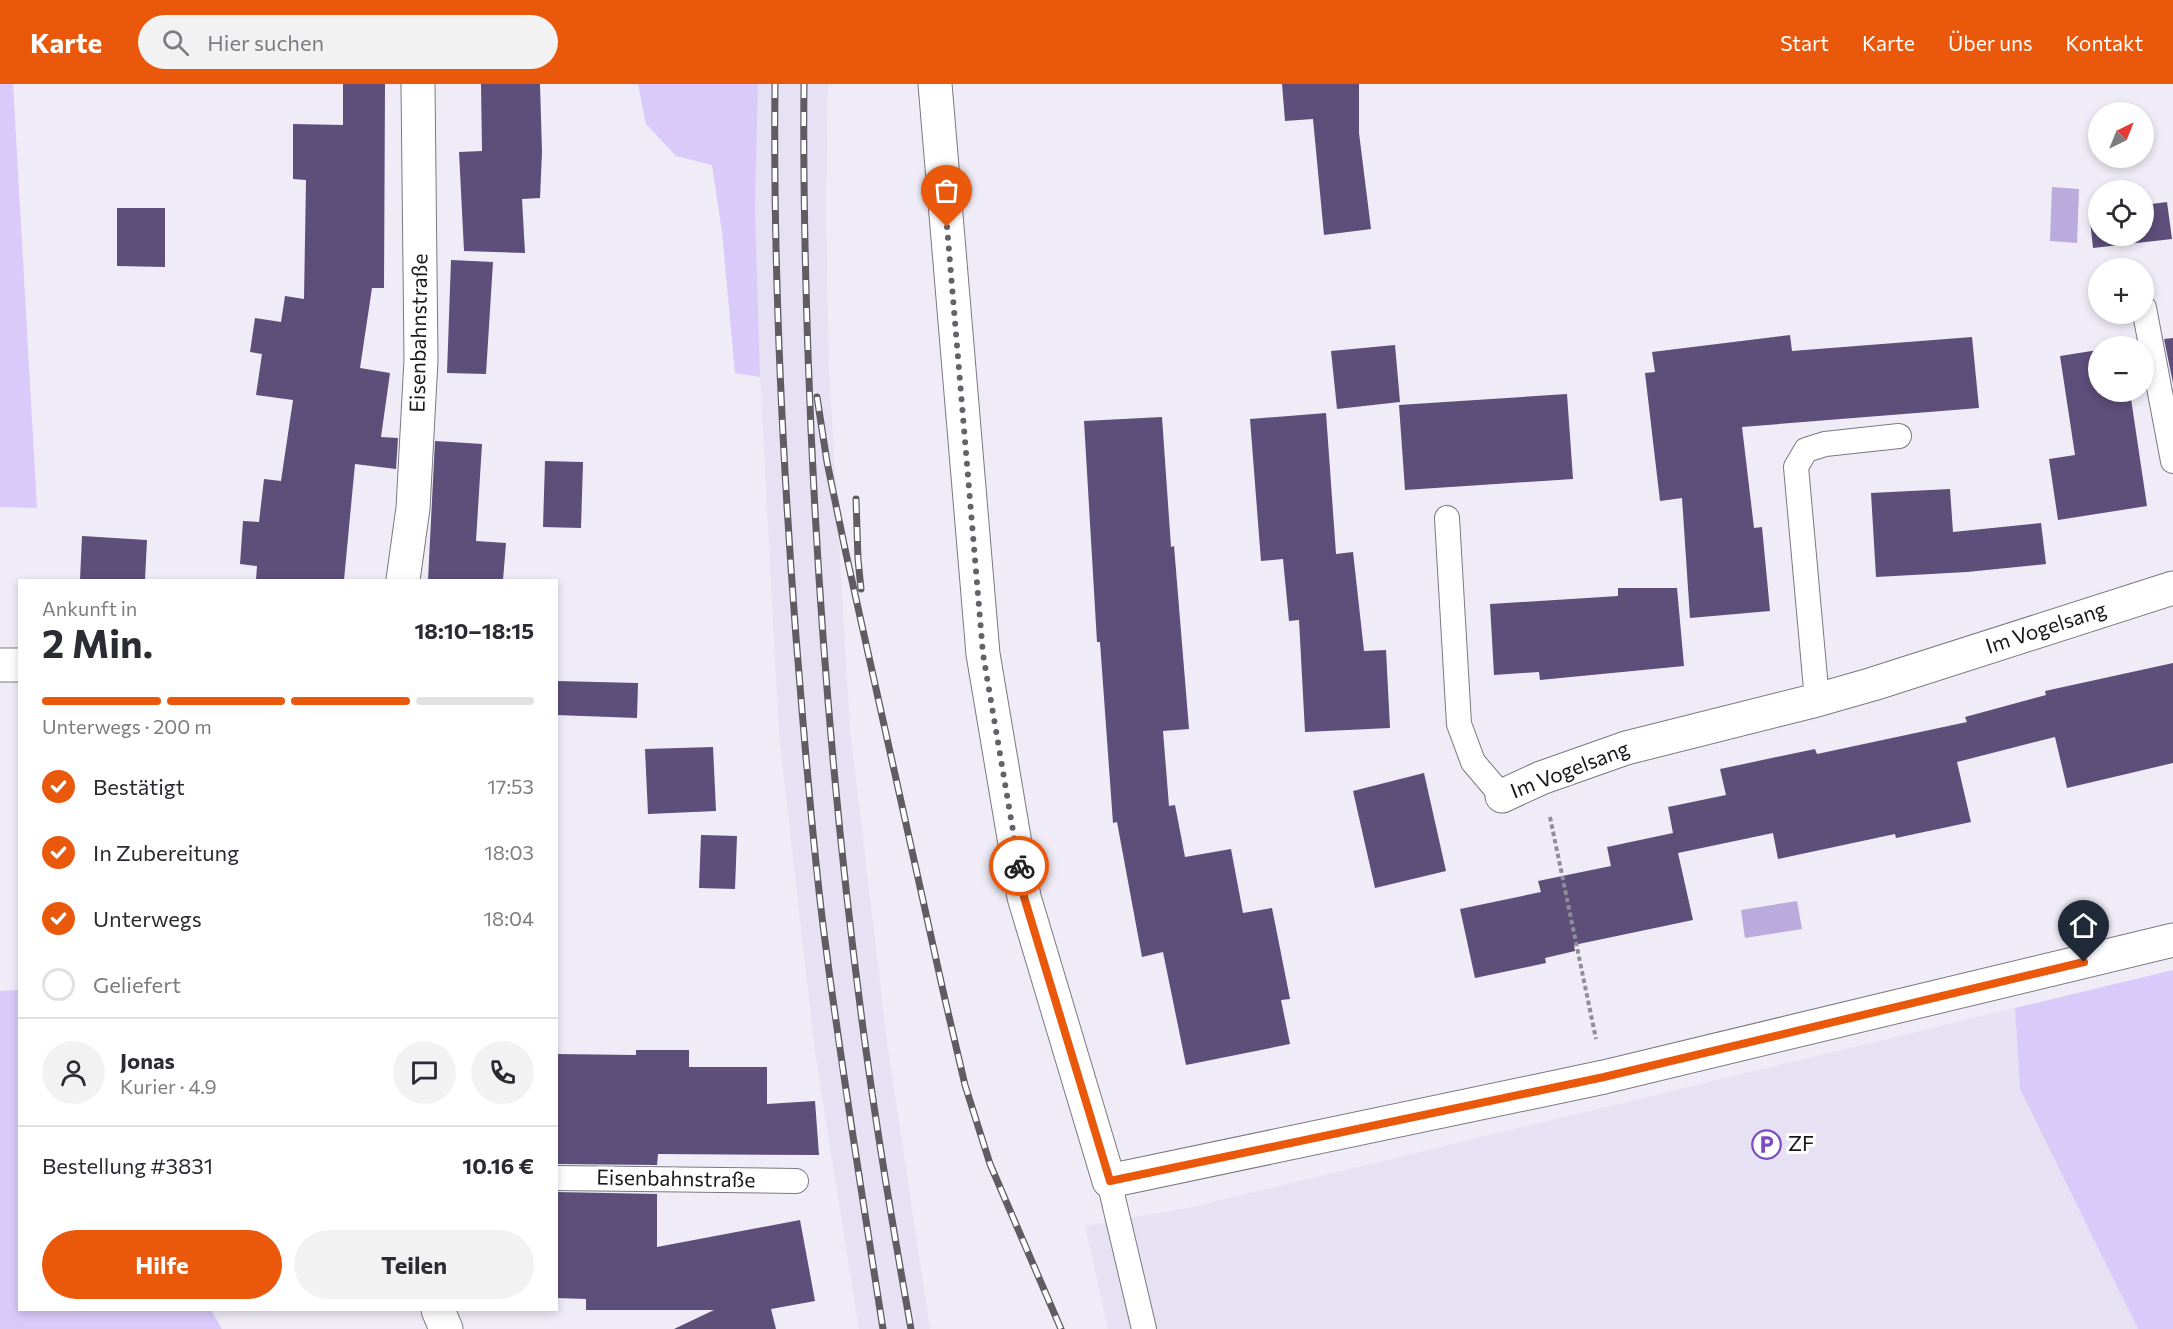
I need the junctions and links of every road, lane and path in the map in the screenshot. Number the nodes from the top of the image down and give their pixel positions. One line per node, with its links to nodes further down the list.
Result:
1 (418, 84): 7 (street, Eisenbahnstraße)
2 (935, 84): 18 (street)
3 (2147, 324): 5 (lane)
4 (1899, 436): 11 (lane)
5 (2173, 460)
6 (1447, 518): 13 (lane, Im Vogelsang)
7 (404, 579)
8 (2173, 588): 11 (street, Im Vogelsang)
9 (0, 665): 10 (street)
10 (18, 665)
11 (1817, 700): 12 (street, Im Vogelsang)
12 (1541, 778): 13 (street, Im Vogelsang); 15 (path)
13 (1502, 796)
14 (2173, 940): 15 (street)
15 (1604, 1077): 18 (street)
16 (558, 1178): 17 (lane, Eisenbahnstraße)
17 (795, 1181)
18 (1110, 1181): 21 (lane)
19 (438, 1311): 20 (street)
20 (446, 1329)
21 (1144, 1329)

